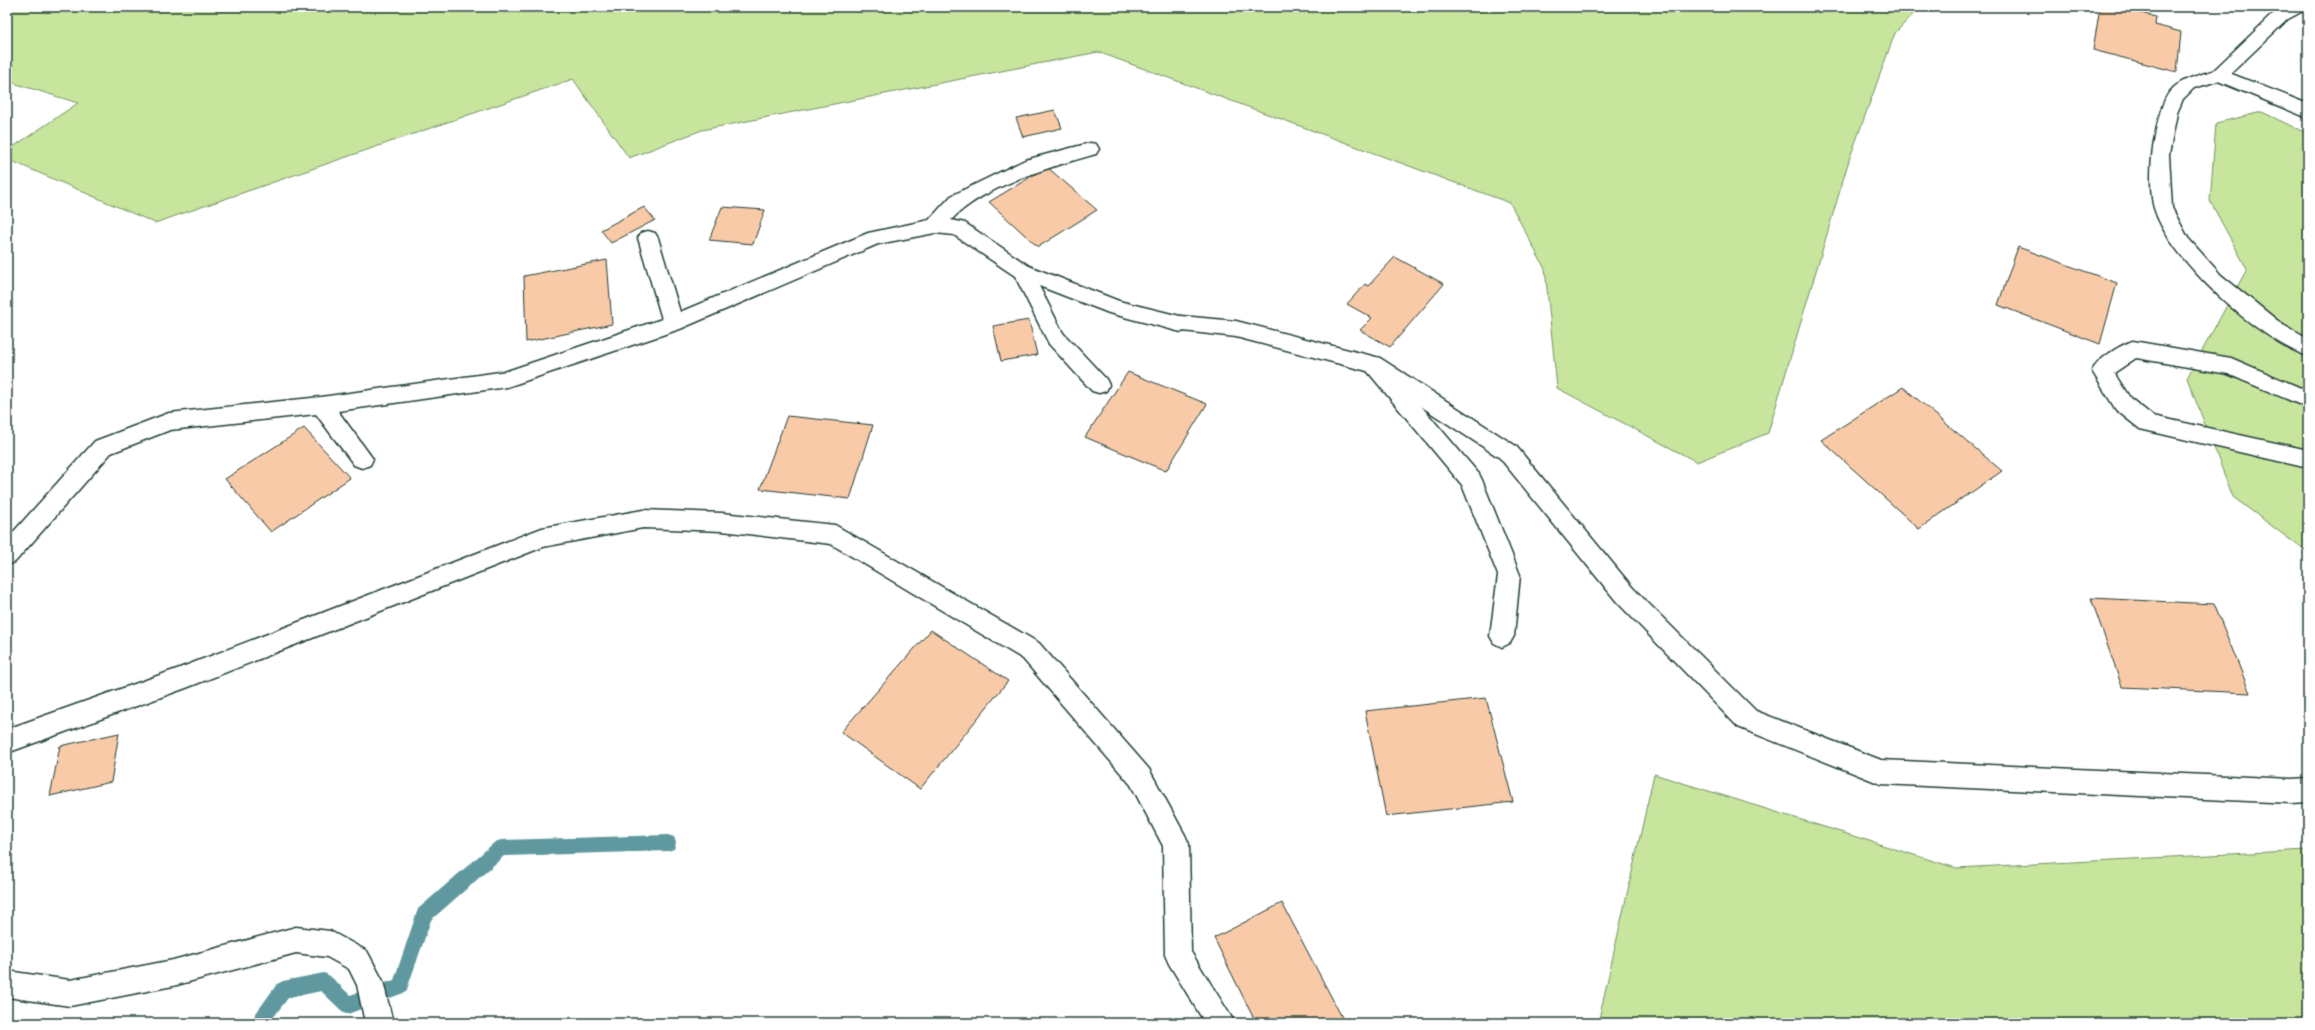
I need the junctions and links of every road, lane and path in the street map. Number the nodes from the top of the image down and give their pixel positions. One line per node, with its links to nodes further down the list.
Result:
1 (2297, 7): 2 (street)
2 (2219, 75): 3 (street); 9 (street)
3 (2308, 112)
4 (1090, 149): 5 (street)
5 (934, 226): 7 (street); 8 (street)
6 (648, 238): 8 (street)
7 (1022, 271): 10 (street); 11 (street)
8 (673, 323): 13 (street)
9 (2308, 348)
10 (1373, 364): 17 (street); 19 (street)
11 (1100, 385)
12 (2308, 400): 15 (street)
13 (321, 405): 14 (street); 16 (street)
14 (362, 459)
15 (2308, 459)
16 (7, 555)
17 (1502, 636)
18 (7, 741): 22 (street)
19 (2308, 790)
20 (7, 984): 21 (street)
21 (379, 1023)
22 (1221, 1023)

